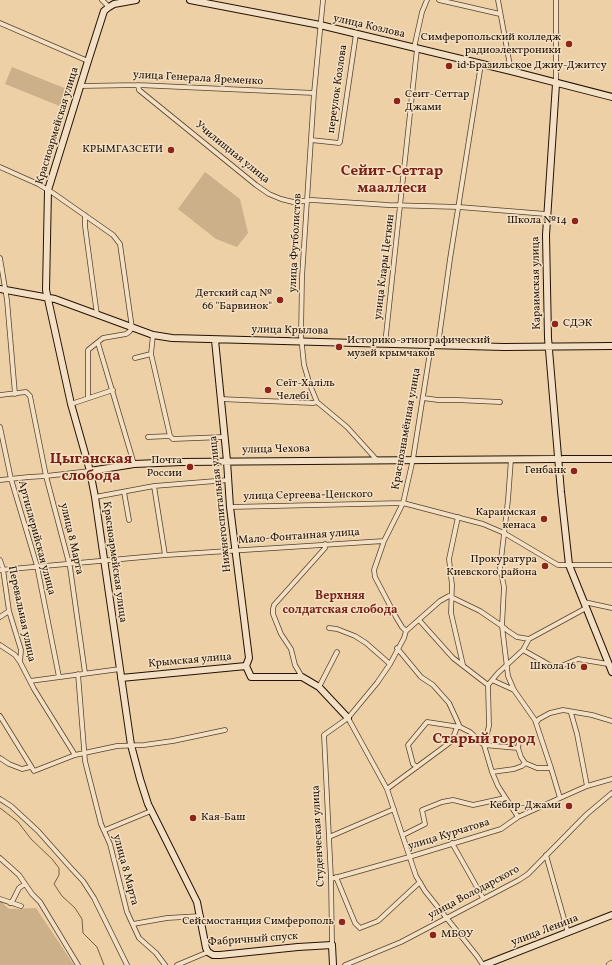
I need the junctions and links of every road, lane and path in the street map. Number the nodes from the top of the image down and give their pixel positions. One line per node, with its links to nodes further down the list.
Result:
1 (102, 0): 10 (street)
2 (136, 0): 10 (main road)
3 (190, 0): 9 (main road, улица Козлова)
4 (323, 0): 13 (street, улица Футболистов)
5 (427, 0): 15 (street, улица Клары Цеткин)
6 (439, 0): 11 (street)
7 (498, 0): 11 (street)
8 (556, 0): 19 (street, Караимская улица)
9 (200, 1): 13 (main road, улица Козлова)
10 (108, 6): 16 (main road, Красноармейская улица)
11 (500, 14): 18 (street)
12 (0, 23): 16 (street)
13 (320, 25): 14 (main road, улица Козлова); 22 (street, улица Футболистов)
14 (356, 34): 15 (main road, улица Козлова); 24 (street, переулок Козлова)
15 (416, 48): 17 (main road, улица Козлова); 28 (street, улица Клары Цеткин)
16 (88, 61): 21 (main road, Красноармейская улица)
17 (481, 64): 18 (main road, улица Козлова); 29 (street, Краснознамённая улица)
18 (511, 71): 19 (main road, улица Козлова)
19 (556, 84): 23 (main road, улица Козлова); 30 (main road, Караимская улица)
20 (138, 85): 21 (street, улица Генерала Яременко); 22 (street, улица Генерала Яременко); 27 (street, Училищная улица)
21 (80, 86): 26 (main road, Красноармейская улица)
22 (314, 94): 24 (street, улица Футболистов)
23 (612, 97)
24 (311, 140): 27 (street, улица Футболистов)
25 (0, 167): 26 (street)
26 (48, 190): 31 (street); 34 (main road, Красноармейская улица)
27 (307, 200): 28 (street, Училищная улица); 39 (street, улица Футболистов)
28 (401, 205): 29 (street, Училищная улица); 41 (street, улица Клары Цеткин)
29 (459, 207): 30 (street, Училищная улица); 42 (street, Краснознамённая улица)
30 (546, 214): 44 (main road, Караимская улица)
31 (85, 216): 35 (street); 36 (street)
32 (0, 258): 33 (street)
33 (3, 290): 34 (main road, улица Крылова); 49 (street)
34 (47, 297): 35 (main road, улица Крылова); 55 (main road, Красноармейская улица)
35 (97, 315): 36 (main road, улица Крылова)
36 (132, 328): 37 (main road, улица Крылова); 40 (street)
37 (153, 335): 38 (main road, улица Крылова); 45 (street)
38 (215, 340): 39 (main road, улица Крылова); 51 (main road, Нижнегоспитальная улица)
39 (302, 342): 41 (main road, улица Крылова); 53 (street, улица Футболистов)
40 (98, 343): 47 (street); 50 (street)
41 (385, 344): 42 (main road, улица Крылова)
42 (435, 345): 44 (main road, улица Крылова); 52 (street, Краснознамённая улица)
43 (612, 346): 44 (main road, улица Крылова)
44 (549, 347): 88 (main road, Караимская улица)
45 (151, 354): 46 (street); 58 (street)
46 (135, 358)
47 (113, 390): 50 (street); 67 (street)
48 (0, 394): 49 (street)
49 (16, 394): 69 (street, улица 8 Марта)
50 (88, 398): 55 (street)
51 (220, 398): 53 (street); 59 (main road, Нижнегоспитальная улица)
52 (423, 398): 54 (street); 61 (street, Краснознамённая улица)
53 (317, 402): 60 (street, улица Футболистов)
54 (500, 402)
55 (70, 404): 68 (main road, Красноармейская улица)
56 (0, 427): 70 (street, Артиллерийская улица)
57 (148, 436): 58 (street)
58 (170, 436): 59 (street)
59 (224, 437): 66 (main road, Нижнегоспитальная улица)
60 (376, 459): 61 (main road, улица Чехова); 66 (main road, улица Чехова)
61 (413, 459): 62 (main road, улица Чехова); 76 (street, Краснознамённая улица)
62 (511, 459): 63 (main road, улица Чехова); 80 (street)
63 (554, 459)
64 (563, 459): 65 (main road)
65 (612, 459)
66 (227, 461): 67 (main road, улица Чехова); 72 (main road, Нижнегоспитальная улица)
67 (134, 464): 68 (main road, улица Чехова)
68 (90, 471): 69 (street, улица Чехова); 75 (main road, Красноармейская улица)
69 (46, 476): 70 (street, улица Чехова); 87 (street, улица 8 Марта)
70 (11, 479): 71 (street, улица Чехова); 90 (street, Артиллерийская улица)
71 (0, 480)
72 (228, 480): 73 (street); 77 (main road, Нижнегоспитальная улица)
73 (154, 486): 74 (street); 84 (street)
74 (124, 492): 75 (street); 79 (street)
75 (95, 497): 86 (main road, Красноармейская улица)
76 (403, 503): 77 (street, улица Сергеева-Ценского); 78 (street, улица Сергеева-Ценского); 81 (street, Краснознамённая улица)
77 (230, 507): 83 (main road, Нижнегоспитальная улица)
78 (458, 517): 80 (street, улица Сергеева-Ценского); 92 (street)
79 (129, 520)
80 (504, 533): 88 (street, улица Сергеева-Ценского); 98 (street)
81 (384, 541): 82 (street, Мало-Фонтанная улица); 100 (street, Краснознамённая улица)
82 (325, 544): 83 (street, Мало-Фонтанная улица); 117 (street)
83 (236, 550): 84 (street, Мало-Фонтанная улица); 110 (main road, Нижнегоспитальная улица)
84 (165, 555): 86 (street, Мало-Фонтанная улица)
85 (0, 560): 91 (street, Перевальная улица)
86 (103, 560): 87 (street, Мало-Фонтанная улица); 112 (main road, Красноармейская улица)
87 (68, 563): 90 (street, Мало-Фонтанная улица); 114 (street, улица 8 Марта)
88 (569, 565): 89 (street, улица Сергеева-Ценского); 93 (main road, Караимская улица)
89 (612, 565)
90 (37, 566): 91 (street, Мало-Фонтанная улица); 116 (street, Артиллерийская улица)
91 (2, 569): 95 (street, Перевальная улица)
92 (452, 597): 97 (street); 98 (street); 109 (street)
93 (585, 605): 94 (street); 101 (street); 108 (main road, Караимская улица)
94 (612, 608)
95 (9, 611): 96 (street); 106 (street, Перевальная улица)
96 (0, 617)
97 (419, 620): 100 (street); 109 (street)
98 (502, 626): 101 (street); 111 (street)
99 (329, 628): 107 (street)
100 (406, 631): 103 (street)
101 (529, 639): 104 (street)
102 (0, 645): 106 (street)
103 (398, 648): 107 (street); 129 (street)
104 (523, 650): 108 (street); 111 (street)
105 (337, 652): 122 (street)
106 (20, 662): 120 (street, Перевальная улица)
107 (390, 664): 126 (street)
108 (608, 664): 113 (main road, Караимская улица)
109 (463, 665): 121 (street)
110 (246, 666): 117 (main road, Крымская улица); 118 (main road, Крымская улица)
111 (507, 666): 119 (street); 123 (street)
112 (120, 669): 114 (street); 118 (main road, Красноармейская улица)
113 (612, 672)
114 (85, 673): 115 (street)
115 (78, 674): 116 (street); 135 (street, улица 8 Марта)
116 (59, 677): 120 (street)
117 (302, 677): 122 (main road)
118 (121, 678): 132 (main road, Красноармейская улица)
119 (492, 680): 121 (street); 123 (street)
120 (30, 681): 136 (street, Перевальная улица)
121 (488, 685): 133 (street)
122 (319, 687): 126 (main road)
123 (514, 690): 128 (street)
124 (571, 713): 127 (street); 128 (street); 144 (street)
125 (0, 716): 139 (street)
126 (348, 718): 145 (street); 155 (street, Студенческая улица)
127 (612, 721)
128 (536, 723): 141 (street)
129 (458, 727): 133 (street); 140 (street); 140 (street)
130 (225, 730): 132 (street)
131 (519, 742): 134 (street)
132 (131, 745): 135 (street); 151 (main road, Красноармейская улица)
133 (484, 745): 134 (street); 142 (street)
134 (518, 748): 138 (street)
135 (85, 753): 136 (street); 153 (street, улица 8 Марта)
136 (75, 755): 139 (street)
137 (0, 758): 139 (street)
138 (525, 763): 141 (street); 142 (street)
139 (30, 767)
140 (417, 767): 145 (street)
141 (552, 768): 148 (street)
142 (492, 772): 147 (street)
143 (612, 779): 144 (street, улица Курчатова)
144 (588, 786): 148 (street, улица Курчатова)
145 (387, 789): 150 (street)
146 (612, 793): 157 (street, улица Володарского)
147 (505, 798): 152 (street); 154 (street)
148 (560, 798): 152 (street, улица Курчатова)
149 (0, 799): 176 (street)
150 (394, 809): 154 (street); 155 (street)
151 (151, 811): 153 (street); 169 (main road, Красноармейская улица)
152 (518, 817): 156 (street, улица Курчатова)
153 (105, 830): 171 (street, улица 8 Марта)
154 (403, 835): 158 (street)
155 (328, 836): 161 (street, Студенческая улица)
156 (452, 843): 158 (street, улица Курчатова); 164 (street)
157 (546, 856): 164 (street, улица Володарского); 172 (street)
158 (409, 857): 160 (street, улица Курчатова); 162 (street)
159 (0, 858): 163 (street)
160 (336, 877): 161 (street, улица Курчатова); 162 (street)
161 (331, 879): 173 (street, Студенческая улица)
162 (420, 882): 170 (street)
163 (24, 884): 166 (street); 175 (street)
164 (483, 898): 170 (street, улица Володарского)
165 (0, 899): 166 (street)
166 (10, 902): 167 (street)
167 (21, 906)
168 (612, 915): 172 (main road, улица Ленина)
169 (200, 916): 171 (street); 174 (main road, Красноармейская улица)
170 (447, 918): 180 (street, улица Володарского); 181 (street)
171 (133, 924): 177 (street, улица 8 Марта)
172 (568, 933): 181 (main road, улица Ленина)
173 (332, 945): 174 (main road, Фабричный спуск); 179 (main road, Студенческая улица)
174 (208, 952): 178 (street, Фабричный спуск)
175 (78, 965)
176 (127, 965)
177 (165, 965)
178 (177, 965)
179 (333, 965)
180 (344, 965)
181 (484, 965)

